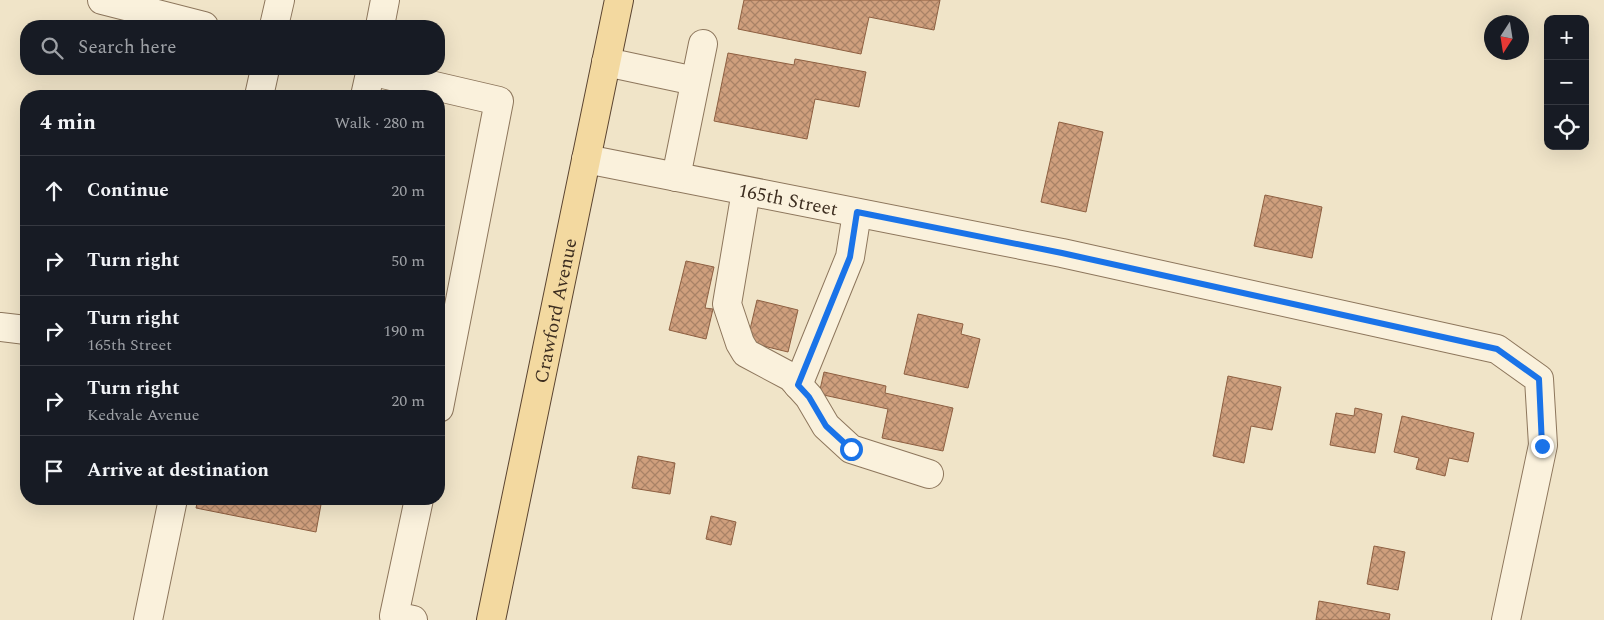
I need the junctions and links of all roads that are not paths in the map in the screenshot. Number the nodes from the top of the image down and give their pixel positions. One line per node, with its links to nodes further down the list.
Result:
1 (102, 0): 5 (street)
2 (280, 0): 6 (street)
3 (386, 0): 7 (street)
4 (619, 0): 9 (main road, Crawford Avenue)
5 (180, 20)
6 (275, 20)
7 (381, 20)
8 (703, 44): 12 (street)
9 (606, 62): 12 (street); 16 (main road, Crawford Avenue)
10 (264, 75): 13 (street)
11 (369, 79): 14 (street)
12 (695, 81): 17 (street)
13 (260, 90)
14 (434, 90)
15 (445, 92): 22 (street)
16 (586, 159): 17 (street, 165th Street); 29 (main road, Crawford Avenue)
17 (676, 177): 18 (street, 165th Street)
18 (746, 191): 19 (street, 165th Street); 23 (street)
19 (857, 212): 23 (street); 30 (street, 165th Street)
20 (0, 327): 21 (street)
21 (20, 329)
22 (445, 356)
23 (798, 385): 24 (street)
24 (929, 474)
25 (172, 505): 27 (street)
26 (418, 505): 28 (street)
27 (148, 620)
28 (412, 620)
29 (491, 620)
30 (1506, 620)

